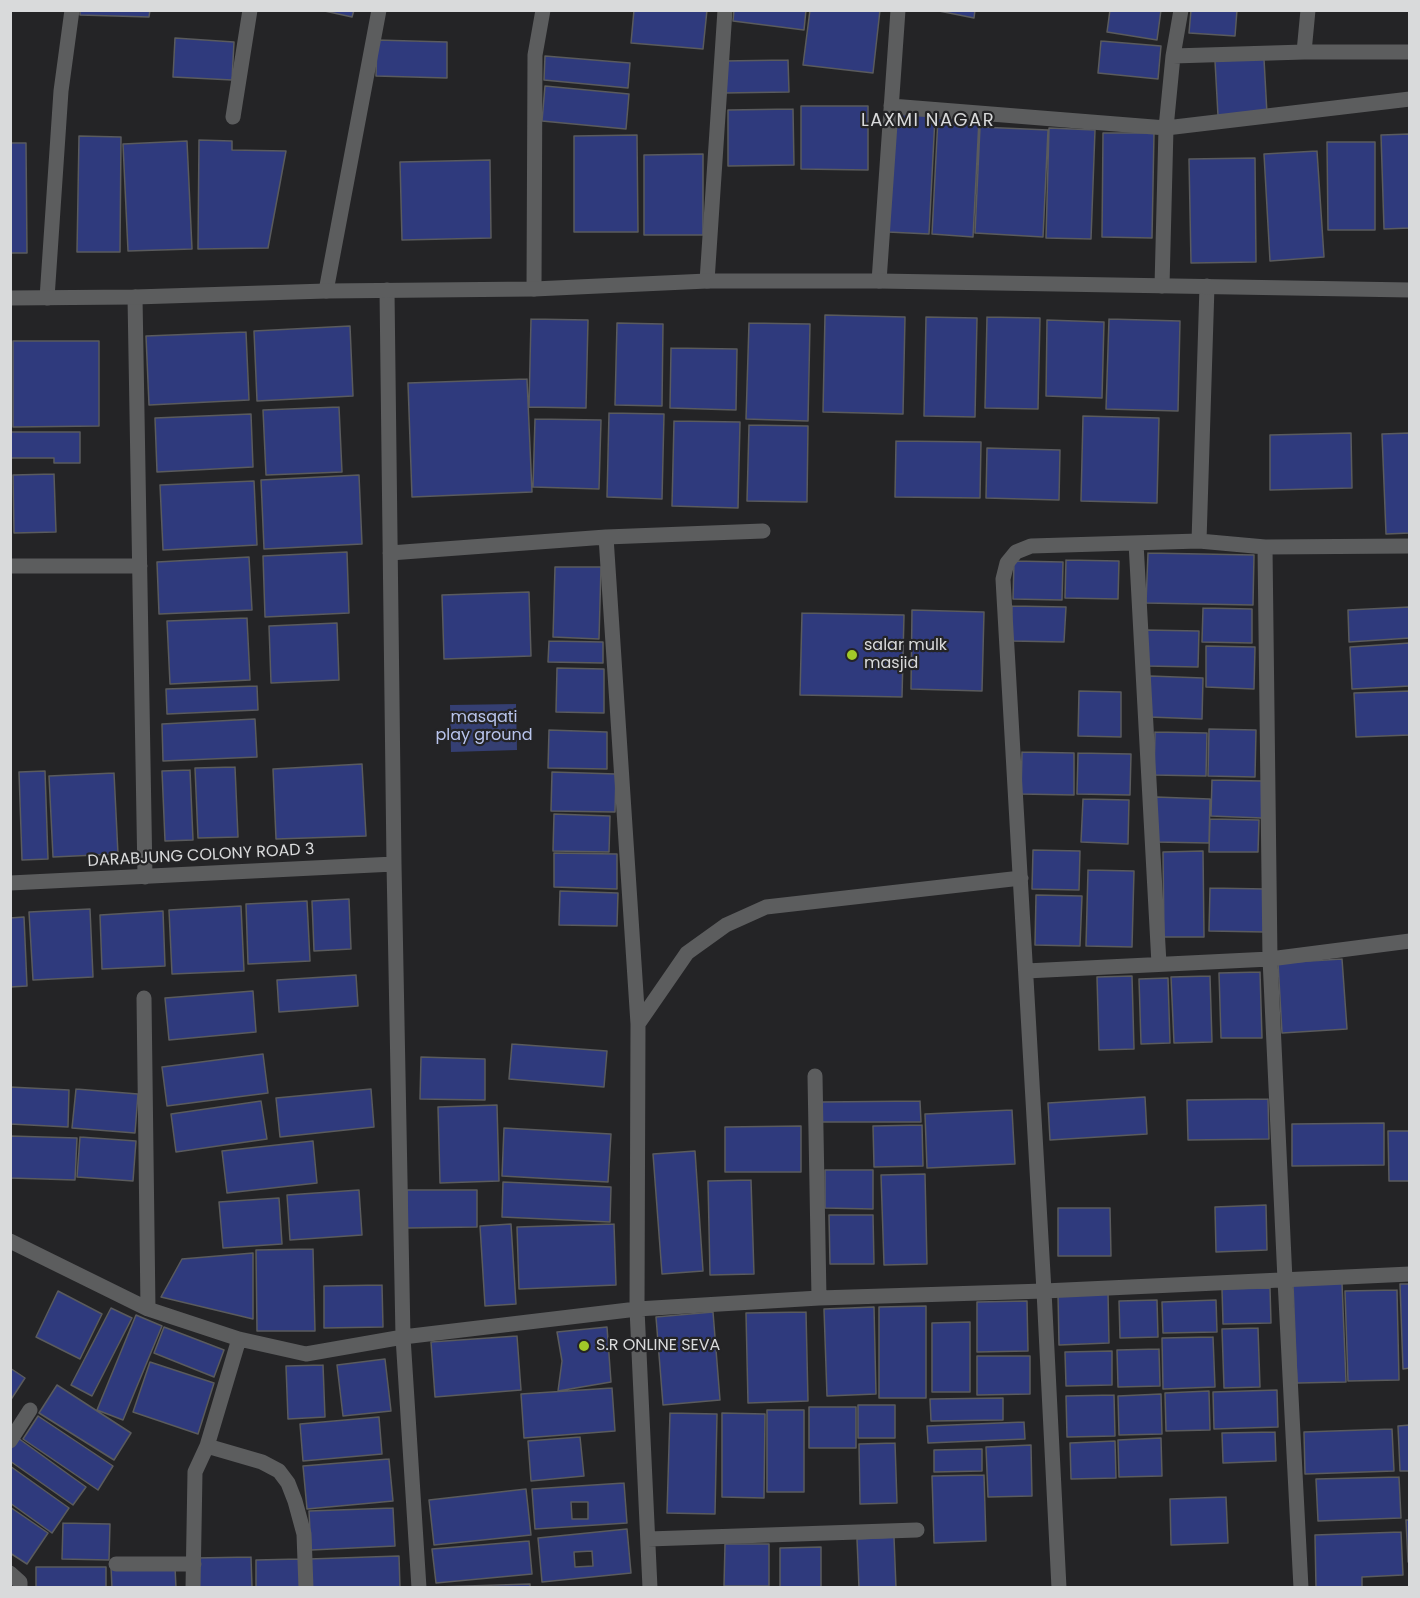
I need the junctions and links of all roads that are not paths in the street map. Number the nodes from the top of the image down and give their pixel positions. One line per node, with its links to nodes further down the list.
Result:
1 (72, 10): 26 (street)
2 (250, 10): 14 (street)
3 (379, 10): 23 (street)
4 (543, 10): 20 (street)
5 (725, 10): 16 (street)
6 (898, 10): 13 (street)
7 (1181, 10): 11 (street)
8 (1308, 10): 9 (street)
9 (1304, 51): 10 (street); 11 (street)
10 (1410, 52)
11 (1173, 56): 15 (street)
12 (1410, 99): 15 (street)
13 (891, 106): 15 (street); 17 (street)
14 (233, 117)
15 (1166, 128): 18 (street)
16 (707, 281): 17 (street); 20 (street)
17 (879, 281): 18 (street)
18 (1162, 286): 19 (street)
19 (1208, 286): 22 (street); 29 (street)
20 (534, 288): 21 (street)
21 (387, 290): 23 (street); 33 (street)
22 (1410, 290)
23 (326, 291): 24 (street)
24 (135, 297): 26 (street); 35 (street)
25 (10, 298): 26 (street)
26 (46, 298)
27 (763, 531): 28 (street)
28 (606, 537): 33 (street); 45 (street)
29 (1199, 541): 30 (street); 32 (street)
30 (1136, 543): 38 (street); 42 (street)
31 (1410, 546): 32 (street)
32 (1265, 547): 41 (street)
33 (390, 553): 36 (street)
34 (10, 566): 35 (street)
35 (140, 566): 37 (street)
36 (394, 864): 37 (street, DARABJUNG COLONY ROAD 3); 54 (street)
37 (145, 877): 39 (street, DARABJUNG COLONY ROAD 3)
38 (1021, 878): 43 (street); 45 (street)
39 (10, 883)
40 (1410, 942): 41 (street)
41 (1270, 959): 42 (street); 49 (street)
42 (1159, 964): 43 (street)
43 (1026, 970): 50 (street)
44 (144, 998): 52 (street)
45 (638, 1024): 53 (street)
46 (815, 1076): 51 (street)
47 (10, 1241): 52 (street)
48 (1410, 1274): 49 (street)
49 (1285, 1280): 50 (street); 70 (street)
50 (1044, 1291): 51 (street); 69 (street)
51 (819, 1298): 53 (street)
52 (148, 1308): 55 (street)
53 (638, 1309): 54 (street); 60 (street)
54 (403, 1337): 55 (street); 67 (street)
55 (239, 1339): 58 (street)
56 (30, 1410): 57 (street)
57 (10, 1441)
58 (207, 1446): 62 (street); 66 (street)
59 (917, 1530): 60 (street)
60 (648, 1539): 68 (street)
61 (116, 1564): 62 (street)
62 (194, 1564): 65 (street)
63 (10, 1573): 64 (street)
64 (20, 1587)
65 (194, 1587)
66 (306, 1587)
67 (419, 1587)
68 (650, 1587)
69 (1059, 1587)
70 (1301, 1587)

